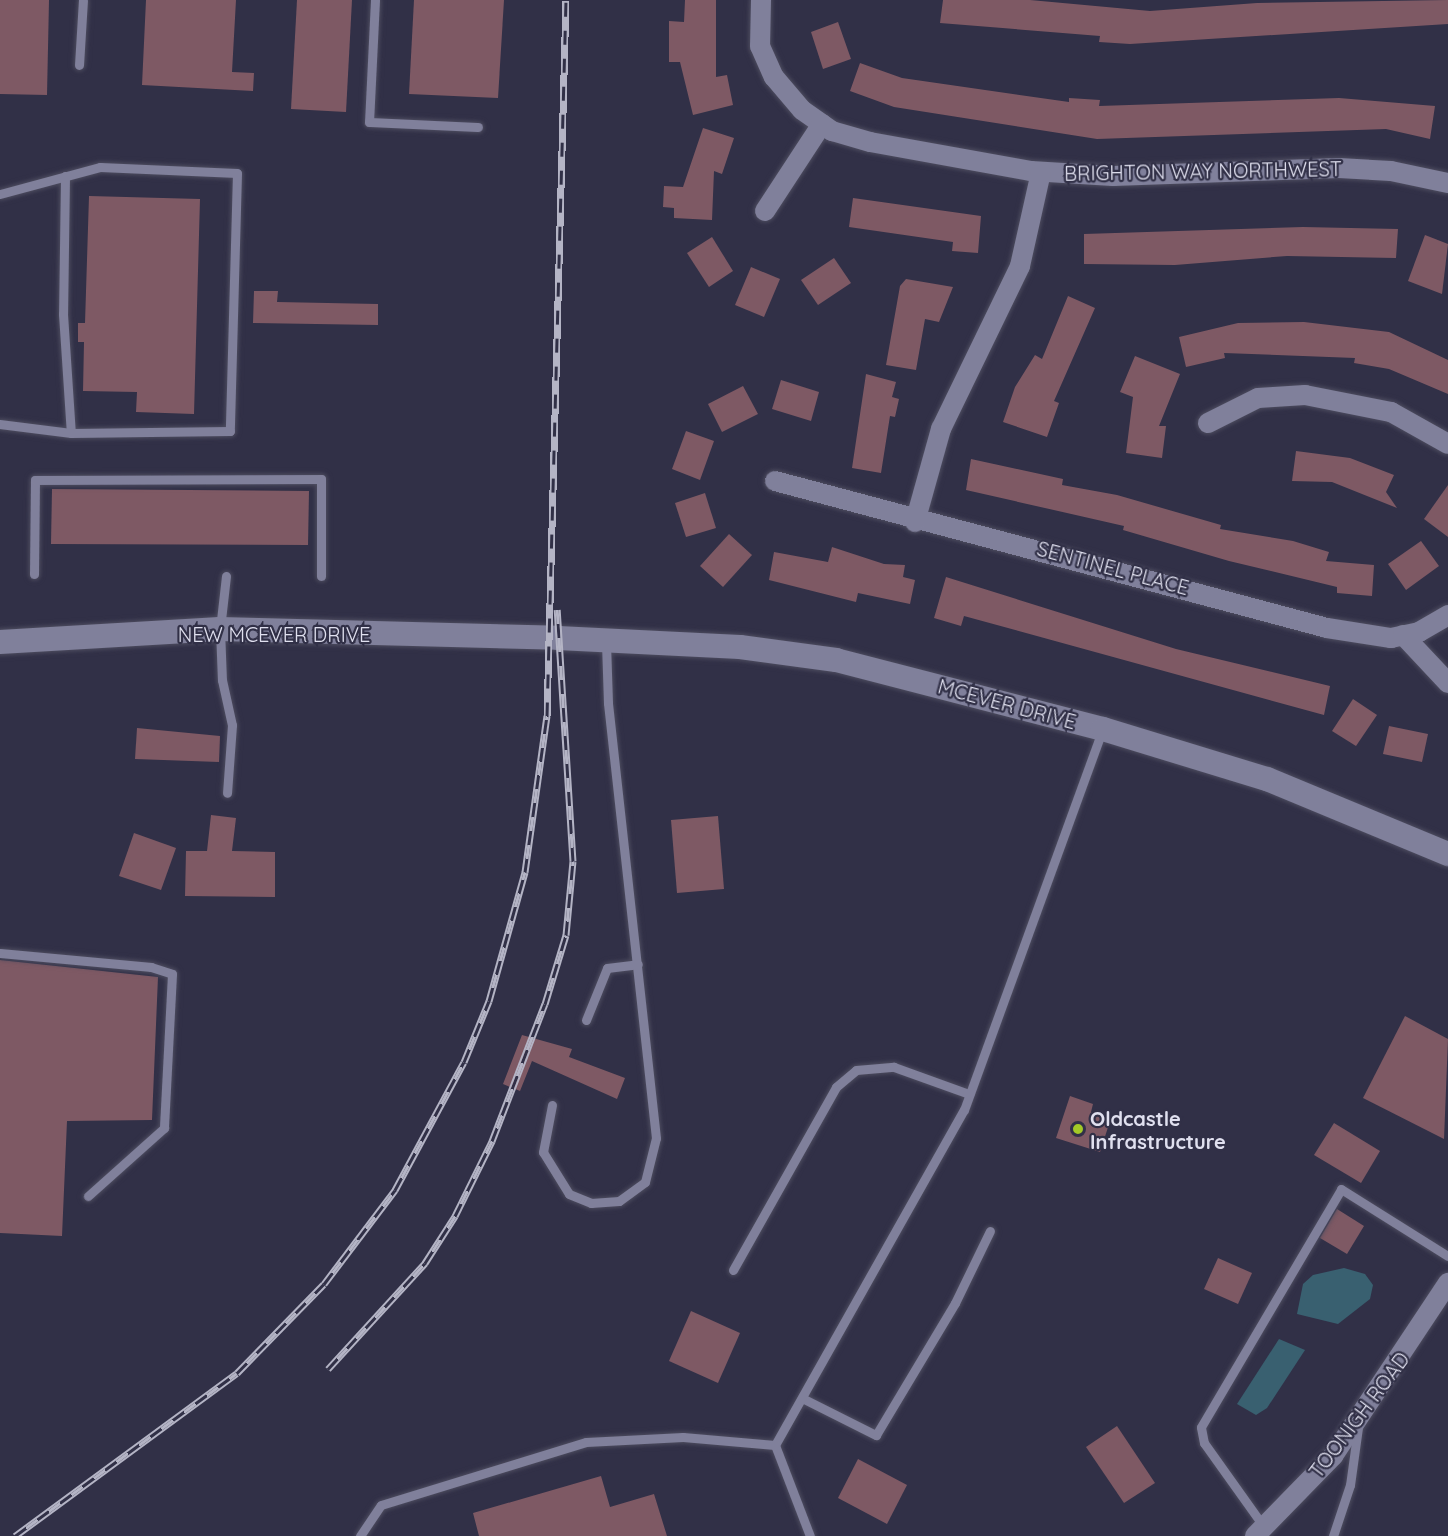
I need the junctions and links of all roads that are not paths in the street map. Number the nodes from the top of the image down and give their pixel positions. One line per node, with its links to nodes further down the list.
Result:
1 (83, 0): 4 (lane)
2 (375, 0): 6 (lane)
3 (761, 0): 5 (street, BRIGHTON WAY NORTHWEST)
4 (79, 65)
5 (822, 124): 7 (street, BRIGHTON WAY NORTHWEST); 11 (street)
6 (478, 127)
7 (1041, 172): 9 (street, BRIGHTON WAY NORTHWEST); 17 (street)
8 (65, 176): 10 (lane); 14 (lane); 14 (lane)
9 (1448, 183)
10 (0, 194)
11 (765, 211)
12 (1208, 423): 15 (street)
13 (0, 424): 14 (lane)
14 (71, 433)
15 (1448, 444)
16 (775, 481): 17 (street, SENTINEL PLACE)
17 (915, 522): 23 (street, SENTINEL PLACE)
18 (34, 574): 20 (lane)
19 (226, 576): 22 (lane)
20 (321, 576)
21 (1448, 615): 23 (street, SENTINEL PLACE)
22 (220, 629): 24 (street, NEW MCEVER DRIVE); 26 (street, NEW MCEVER DRIVE); 29 (lane)
23 (1403, 635): 27 (street)
24 (548, 638): 25 (street, MCEVER DRIVE)
25 (606, 640): 28 (street, MCEVER DRIVE); 32 (lane)
26 (0, 642)
27 (1448, 683)
28 (1103, 729): 30 (street, MCEVER DRIVE); 34 (lane)
29 (227, 794)
30 (1448, 854)
31 (0, 953): 36 (lane)
32 (638, 964): 33 (lane); 35 (lane)
33 (586, 1020)
34 (969, 1094): 39 (lane); 41 (lane)
35 (552, 1105)
36 (88, 1196)
37 (990, 1231): 41 (lane)
38 (1448, 1256): 44 (lane)
39 (734, 1270)
40 (1448, 1283): 42 (street, TOONIGH ROAD)
41 (802, 1398): 43 (lane)
42 (1359, 1419): 44 (street, TOONIGH ROAD); 47 (lane)
43 (775, 1445): 45 (lane); 46 (lane)
44 (1260, 1532)
45 (360, 1536)
46 (810, 1536)
47 (1333, 1536)

